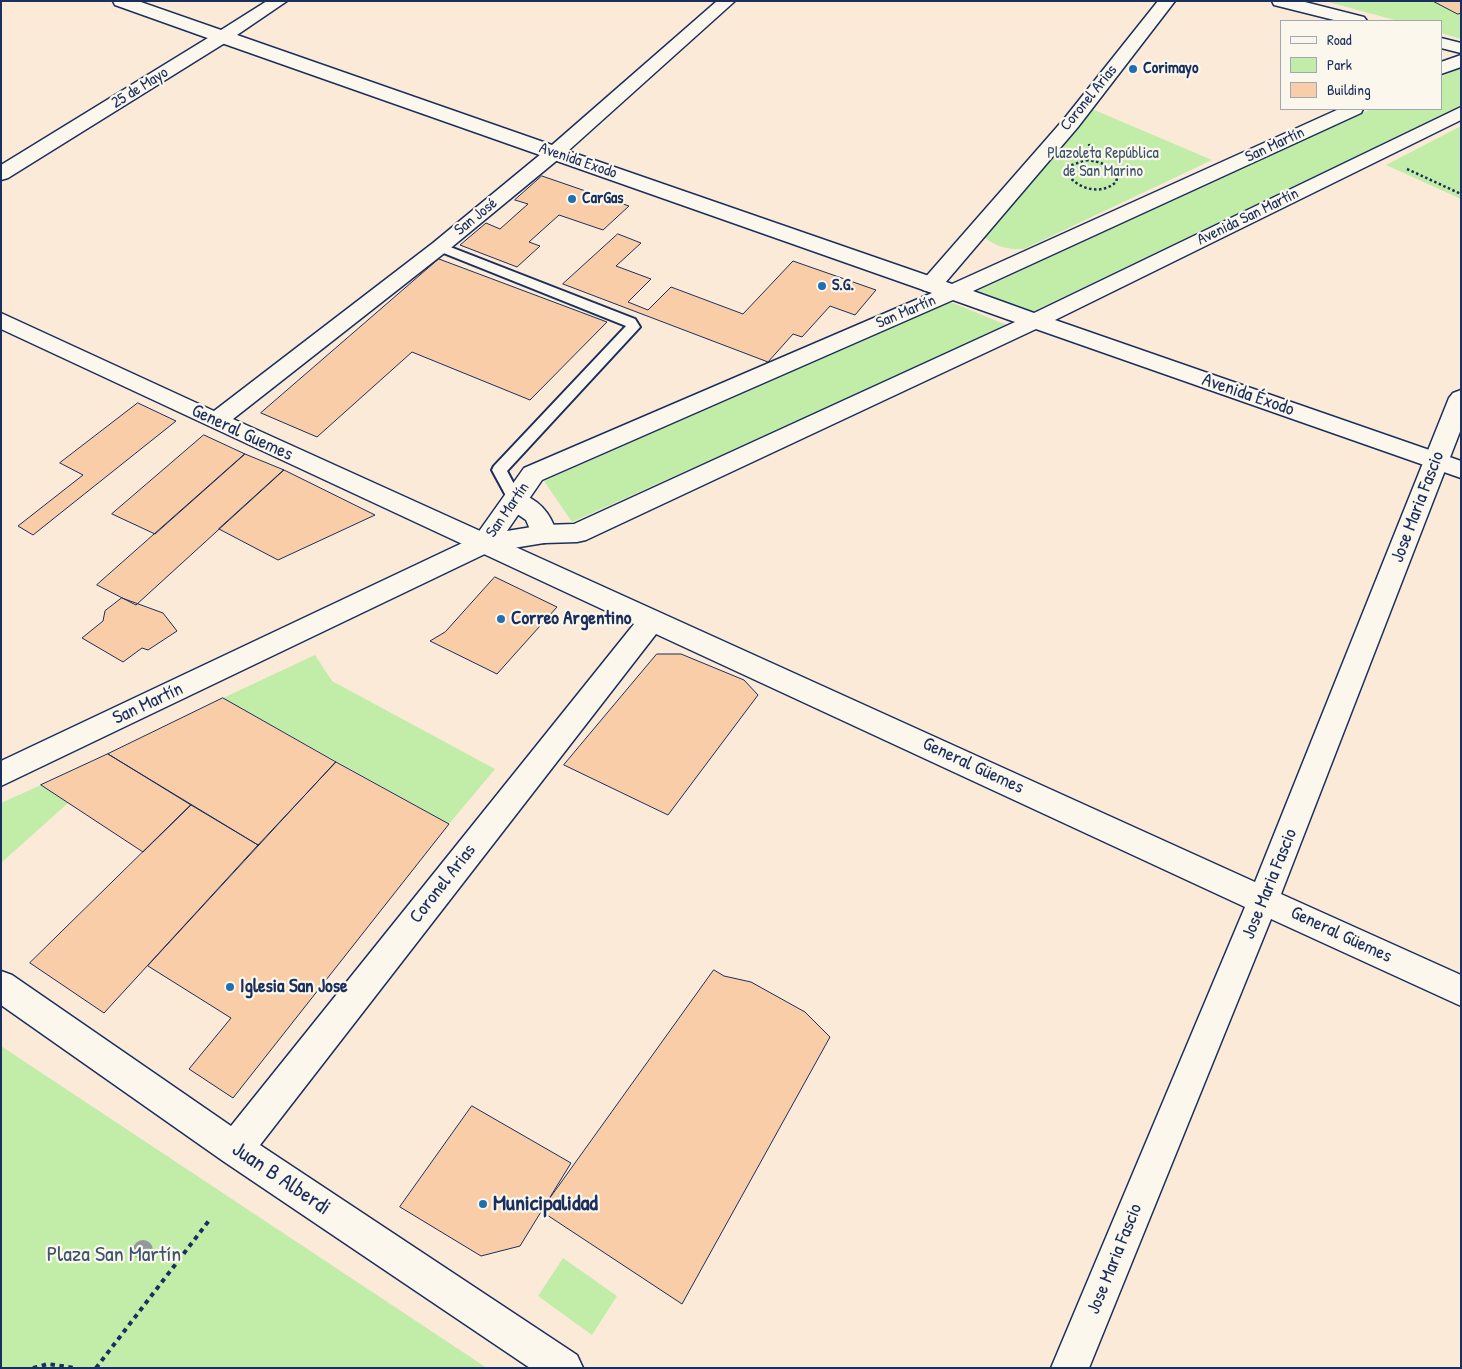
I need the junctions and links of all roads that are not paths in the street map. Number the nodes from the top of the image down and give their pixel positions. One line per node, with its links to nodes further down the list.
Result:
1 (121, 1): 7 (street, Avenida Exodo)
2 (279, 1): 7 (street, 25 de Mayo)
3 (727, 1): 14 (street, San José)
4 (1167, 1): 17 (street, Coronel Arias)
5 (1280, 1): 6 (street)
6 (1354, 20)
7 (222, 37): 14 (street, Avenida Exodo); 15 (street, 25 de Mayo)
8 (1442, 43): 9 (street)
9 (1461, 48)
10 (1461, 60): 11 (street)
11 (1442, 69)
12 (1352, 110): 18 (street, San Martín)
13 (1461, 113): 20 (street, Avenida San Martín)
14 (554, 153): 16 (street, San José); 17 (street, Avenida Exodo)
15 (1, 174)
16 (440, 247): 22 (street, San José); 24 (lane)
17 (931, 285): 18 (street, Avenida Exodo)
18 (953, 292): 20 (street, Avenida Exodo); 24 (street, San Martín)
19 (1, 320): 22 (street, General Guemes)
20 (1035, 321): 23 (street, Avenida Éxodo); 25 (street, San Martín)
21 (1461, 398): 23 (street, Jose Maria Fascio)
22 (216, 421): 26 (street, General Guemes)
23 (1448, 466): 29 (street, Jose Maria Fascio)
24 (516, 501): 25 (street); 26 (street, San Martín)
25 (544, 534): 26 (street, San Martín)
26 (484, 544): 27 (street, General Güemes); 28 (street, San Martín)
27 (652, 620): 29 (street, General Güemes); 32 (street, Coronel Arias)
28 (1, 774)
29 (1264, 899): 30 (street, General Güemes); 34 (street, Jose Maria Fascio)
30 (1461, 991)
31 (5, 996): 32 (street, Juan B Alberdi)
32 (235, 1149): 33 (street, Juan B Alberdi)
33 (564, 1368)
34 (1070, 1368)

